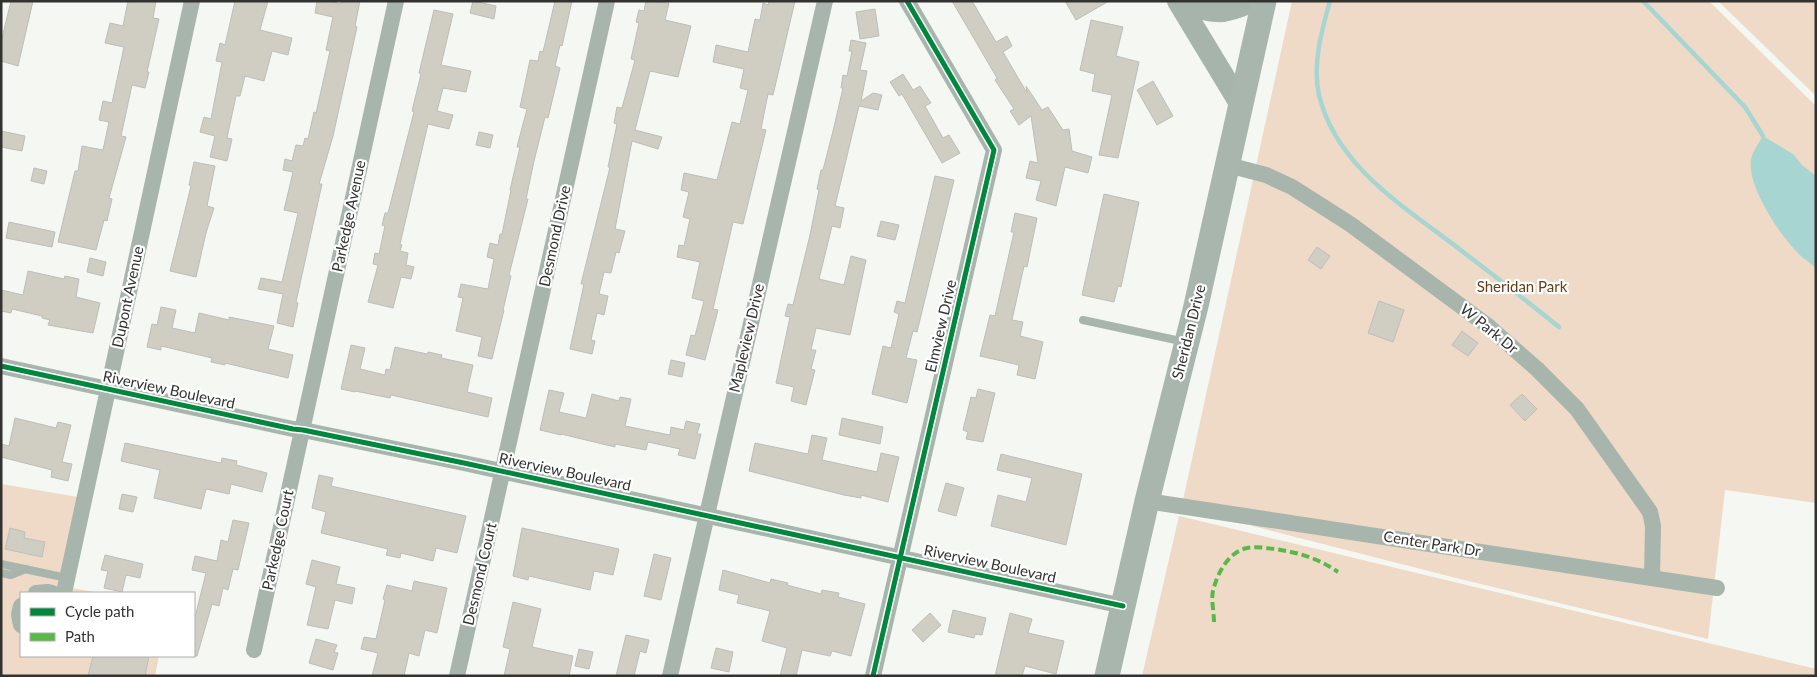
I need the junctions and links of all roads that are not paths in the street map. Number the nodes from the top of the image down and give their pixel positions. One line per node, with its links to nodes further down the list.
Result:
1 (192, 1): 15 (street, Dupont Avenue)
2 (396, 1): 16 (street, Parkedge Avenue)
3 (607, 1): 17 (street, Desmond Drive)
4 (825, 1): 19 (street, Mapleview Drive)
5 (908, 1): 20 (street, Elmview Drive)
6 (1178, 1): 10 (main road)
7 (1182, 1): 8 (main road)
8 (1252, 1)
9 (1264, 1): 10 (main road, Sheridan Drive)
10 (1241, 105): 11 (main road, Sheridan Drive)
11 (1228, 165): 13 (main road, Sheridan Drive); 24 (street, W Park Dr)
12 (1083, 320): 13 (lane)
13 (1186, 343): 18 (main road, Sheridan Drive)
14 (1, 366): 15 (street, Riverview Boulevard)
15 (108, 390): 16 (street, Riverview Boulevard); 25 (street, Dupont Avenue)
16 (302, 430): 17 (street, Riverview Boulevard); 28 (street, Parkedge Court)
17 (503, 471): 19 (street, Riverview Boulevard); 29 (street, Desmond Court)
18 (1147, 501): 24 (street, Center Park Dr); 27 (main road, Sheridan Drive)
19 (706, 516): 20 (street, Riverview Boulevard); 30 (street, Mapleview Drive)
20 (900, 558): 27 (street, Riverview Boulevard); 31 (street, Elmview Drive)
21 (1, 564): 22 (lane)
22 (26, 569): 23 (lane); 25 (lane)
23 (1, 573)
24 (1652, 578): 26 (street, Center Park Dr)
25 (66, 586)
26 (1717, 588)
27 (1123, 606): 32 (main road, Sheridan Drive)
28 (254, 650)
29 (457, 676)
30 (670, 676)
31 (873, 676)
32 (1107, 676)

